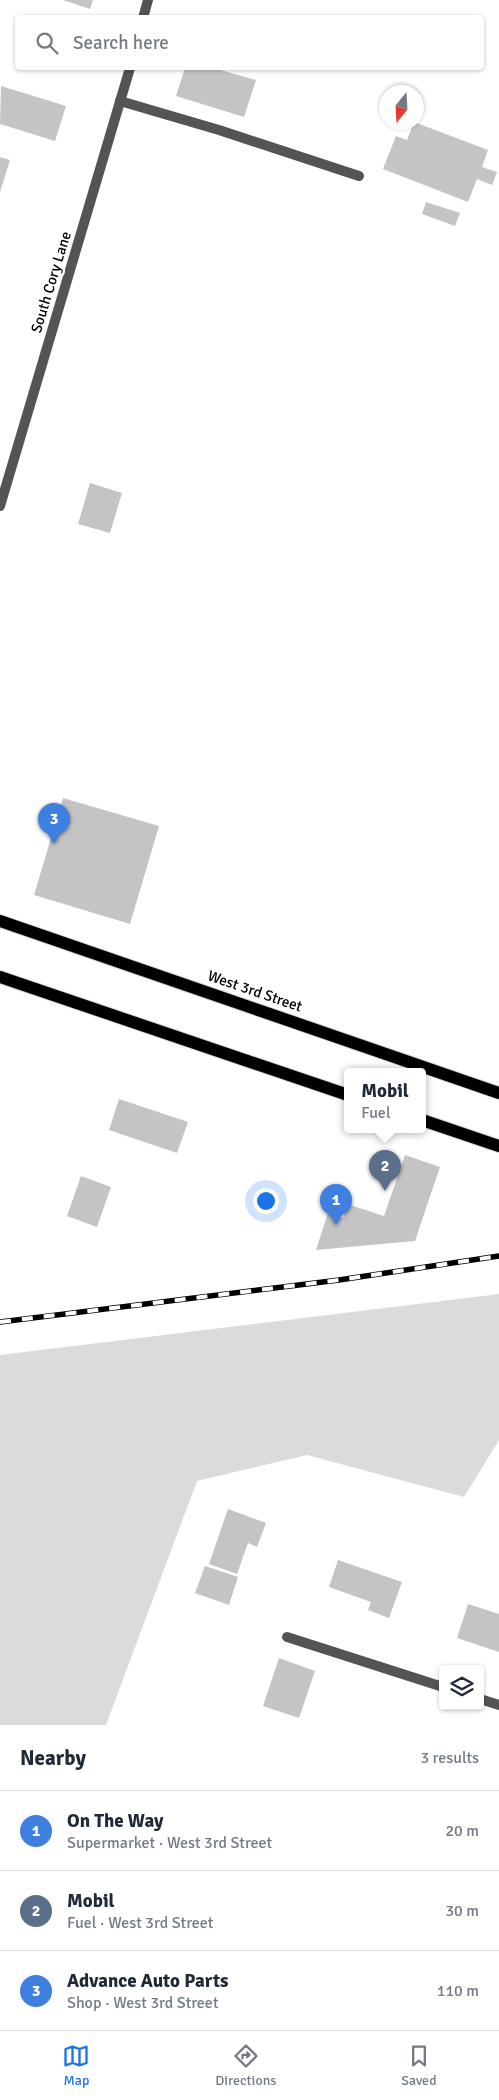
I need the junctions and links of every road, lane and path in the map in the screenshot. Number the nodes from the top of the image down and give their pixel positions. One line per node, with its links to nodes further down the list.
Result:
1 (148, 0): 2 (street)
2 (144, 15)
3 (129, 70): 4 (street, South Cory Lane)
4 (120, 101): 5 (street); 6 (street, South Cory Lane)
5 (359, 176)
6 (0, 506)
7 (0, 921): 9 (main road, West 3rd Street)
8 (0, 977): 10 (main road)
9 (499, 1092)
10 (344, 1094)
11 (426, 1121): 12 (main road)
12 (448, 1129): 13 (main road); 14 (main road)
13 (499, 1138)
14 (499, 1146)
15 (287, 1637): 16 (street)
16 (439, 1686)
17 (484, 1700): 18 (street)
18 (499, 1705)

